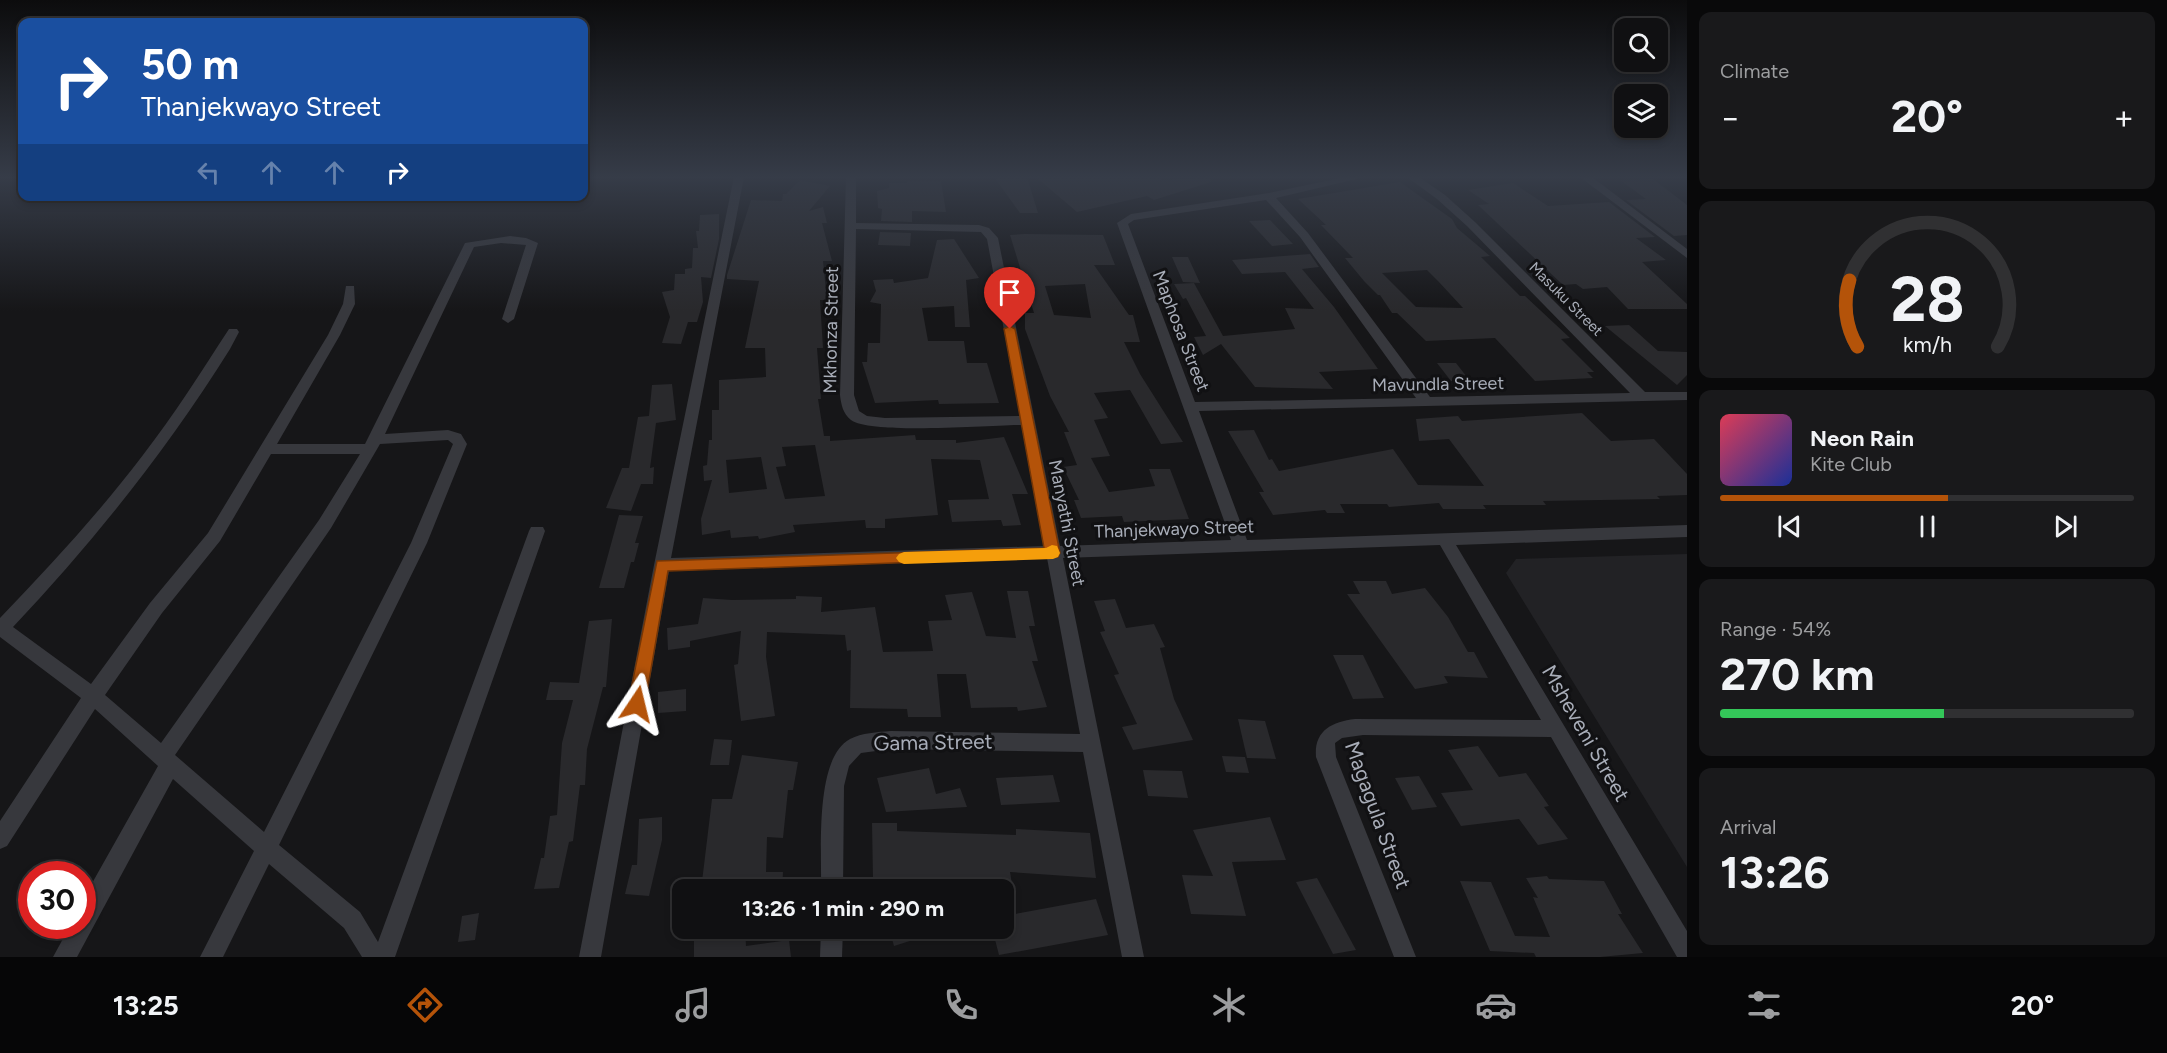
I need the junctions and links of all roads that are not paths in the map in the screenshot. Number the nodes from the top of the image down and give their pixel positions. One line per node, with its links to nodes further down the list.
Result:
1 (730, 222): 24 (street)
2 (851, 222): 7 (street, Mkhonza Street)
3 (1124, 222): 15 (street, Maphosa Street)
4 (1292, 222): 14 (street)
5 (1468, 222): 13 (street, Masuku Street)
6 (1645, 222): 8 (street)
7 (851, 226): 16 (street, Manyathi Street); 16 (street, Mkhonza Street)
8 (1687, 255)
9 (350, 289): 18 (street)
10 (508, 319): 17 (street)
11 (233, 332): 25 (street)
12 (1687, 396): 13 (street, Mavundla Street)
13 (1642, 397): 14 (street, Mavundla Street)
14 (1427, 403): 15 (street, Mavundla Street)
15 (1190, 407): 22 (street, Maphosa Street)
16 (1028, 420): 23 (street, Manyathi Street)
17 (373, 444): 18 (street); 29 (street); 31 (street)
18 (267, 449): 26 (street)
19 (537, 531): 40 (street)
20 (1687, 531): 21 (street, Thanjekwayo Street)
21 (1444, 538): 22 (street, Thanjekwayo Street); 27 (street, Msheveni Street)
22 (1241, 545): 23 (street, Thanjekwayo Street)
23 (1053, 553): 24 (street, Thanjekwayo Street); 28 (street, Manyathi Street)
24 (662, 565): 41 (street)
25 (1, 628): 26 (street)
26 (93, 696): 29 (street); 30 (street)
27 (1556, 729): 36 (street, Msheveni Street); 44 (street, Magagula Street)
28 (1090, 743): 32 (street, Gama Street); 43 (street, Manyathi Street)
29 (167, 760): 31 (street); 33 (street)
30 (0, 839)
31 (267, 849): 38 (street); 39 (street)
32 (832, 879)
33 (96, 898)
34 (74, 939): 37 (street)
35 (832, 939): 42 (street)
36 (1687, 952)
37 (64, 957)
38 (211, 957)
39 (374, 957)
40 (384, 957)
41 (590, 957)
42 (831, 957)
43 (1132, 957)
44 (1405, 957)

